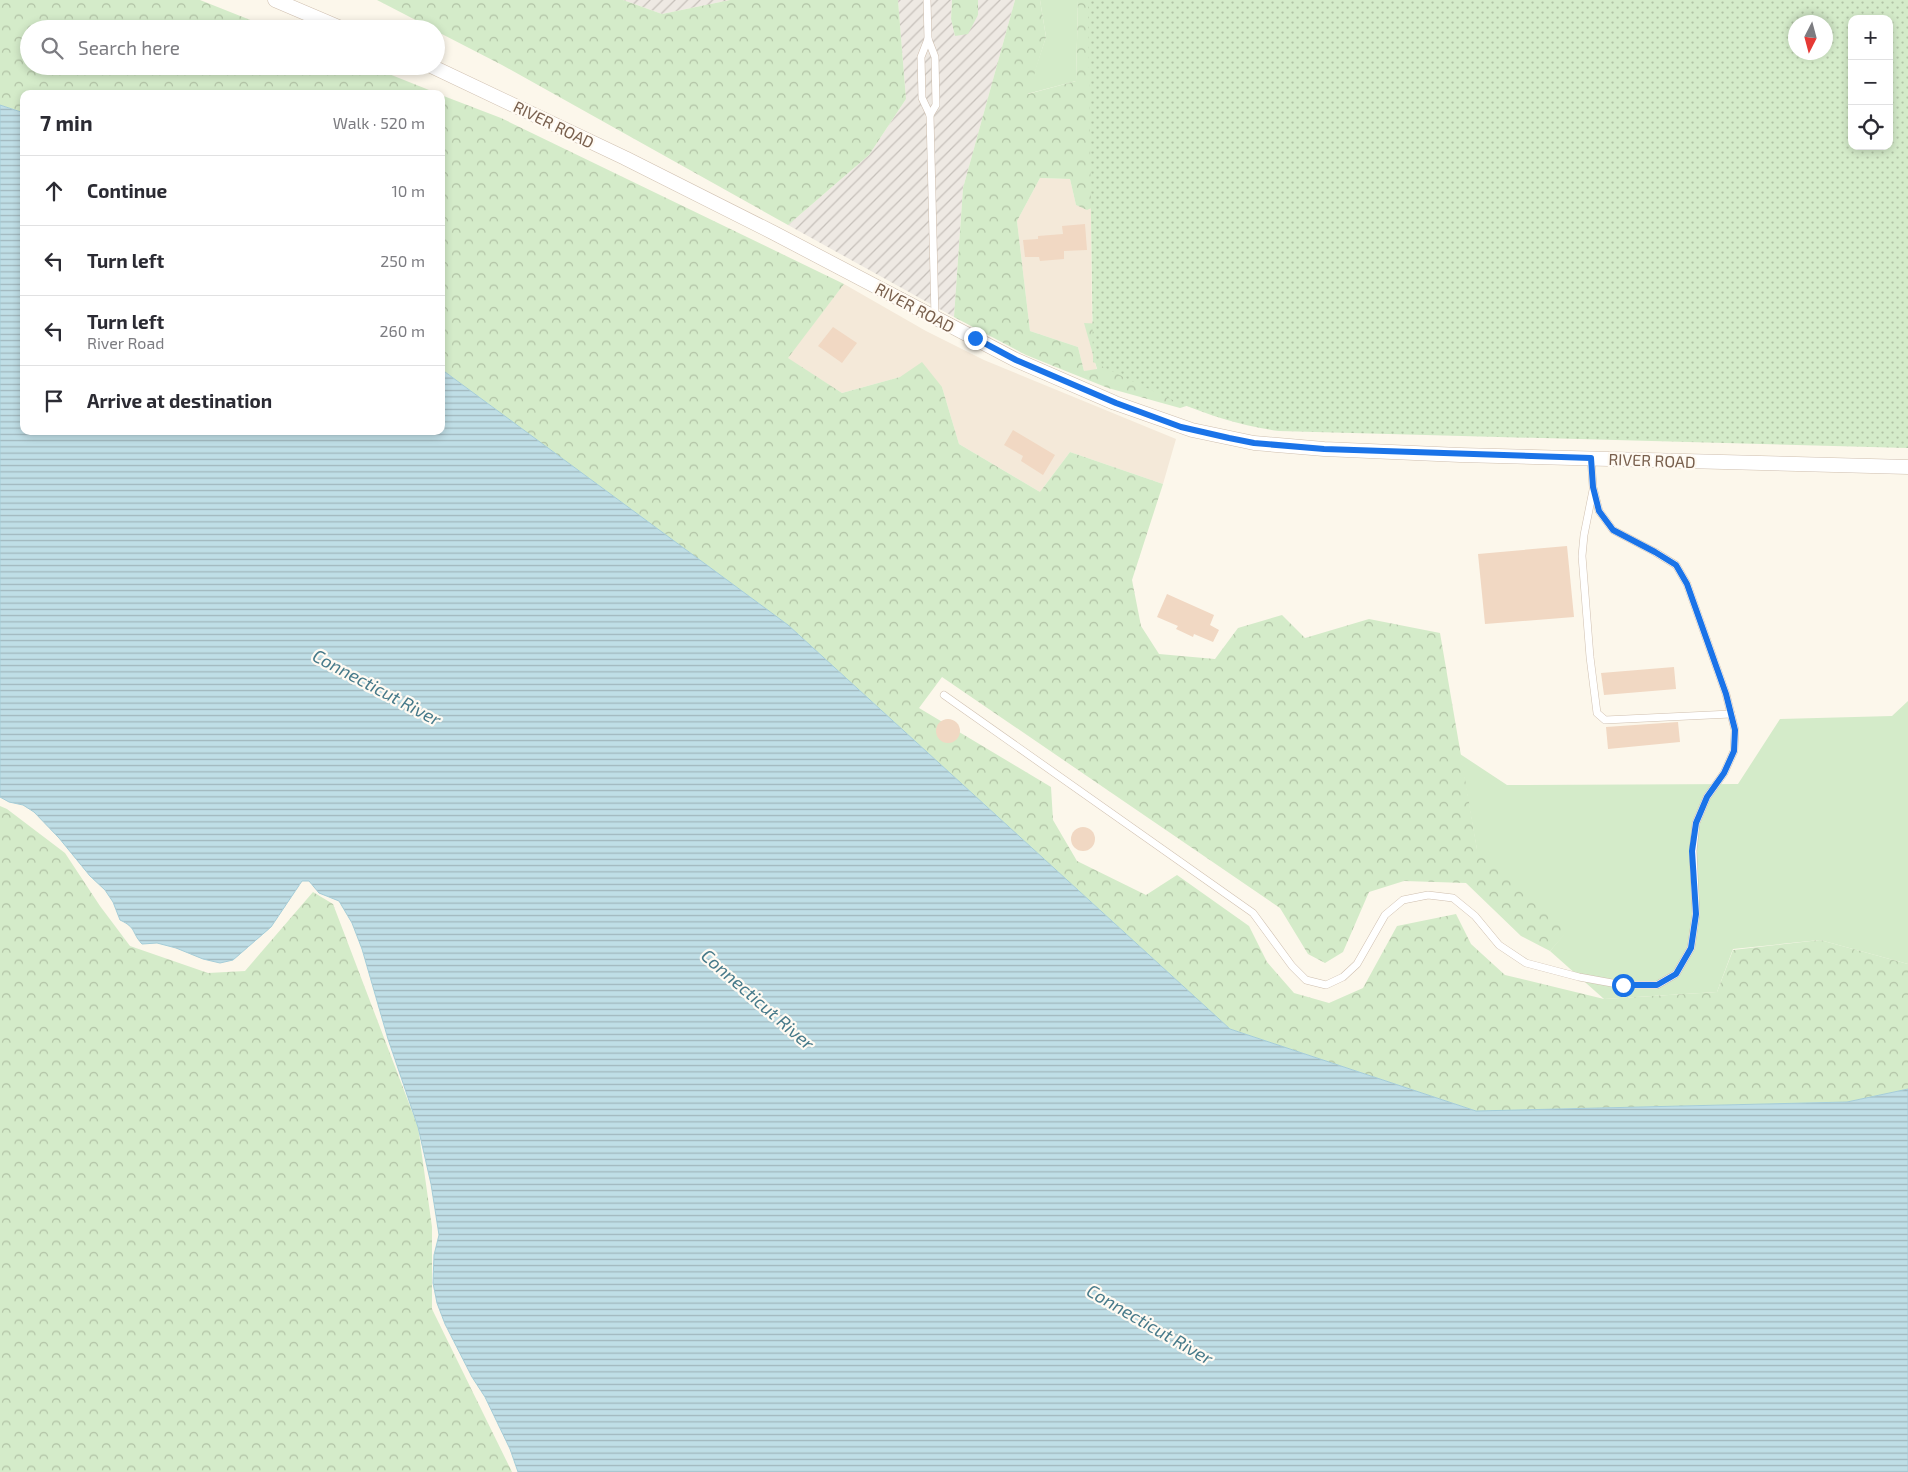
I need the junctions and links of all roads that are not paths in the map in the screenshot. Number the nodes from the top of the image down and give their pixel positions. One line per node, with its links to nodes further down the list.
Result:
1 (275, 0): 3 (street)
2 (927, 0): 4 (lane)
3 (322, 20)
4 (928, 39): 6 (lane); 6 (lane)
5 (445, 73): 7 (street, RIVER ROAD)
6 (930, 115): 7 (lane)
7 (935, 318): 8 (street, RIVER ROAD)
8 (1591, 458): 9 (street, RIVER ROAD); 10 (lane)
9 (1908, 467)
10 (1593, 487): 12 (lane); 12 (lane)
11 (944, 695): 12 (lane)
12 (1731, 714)

